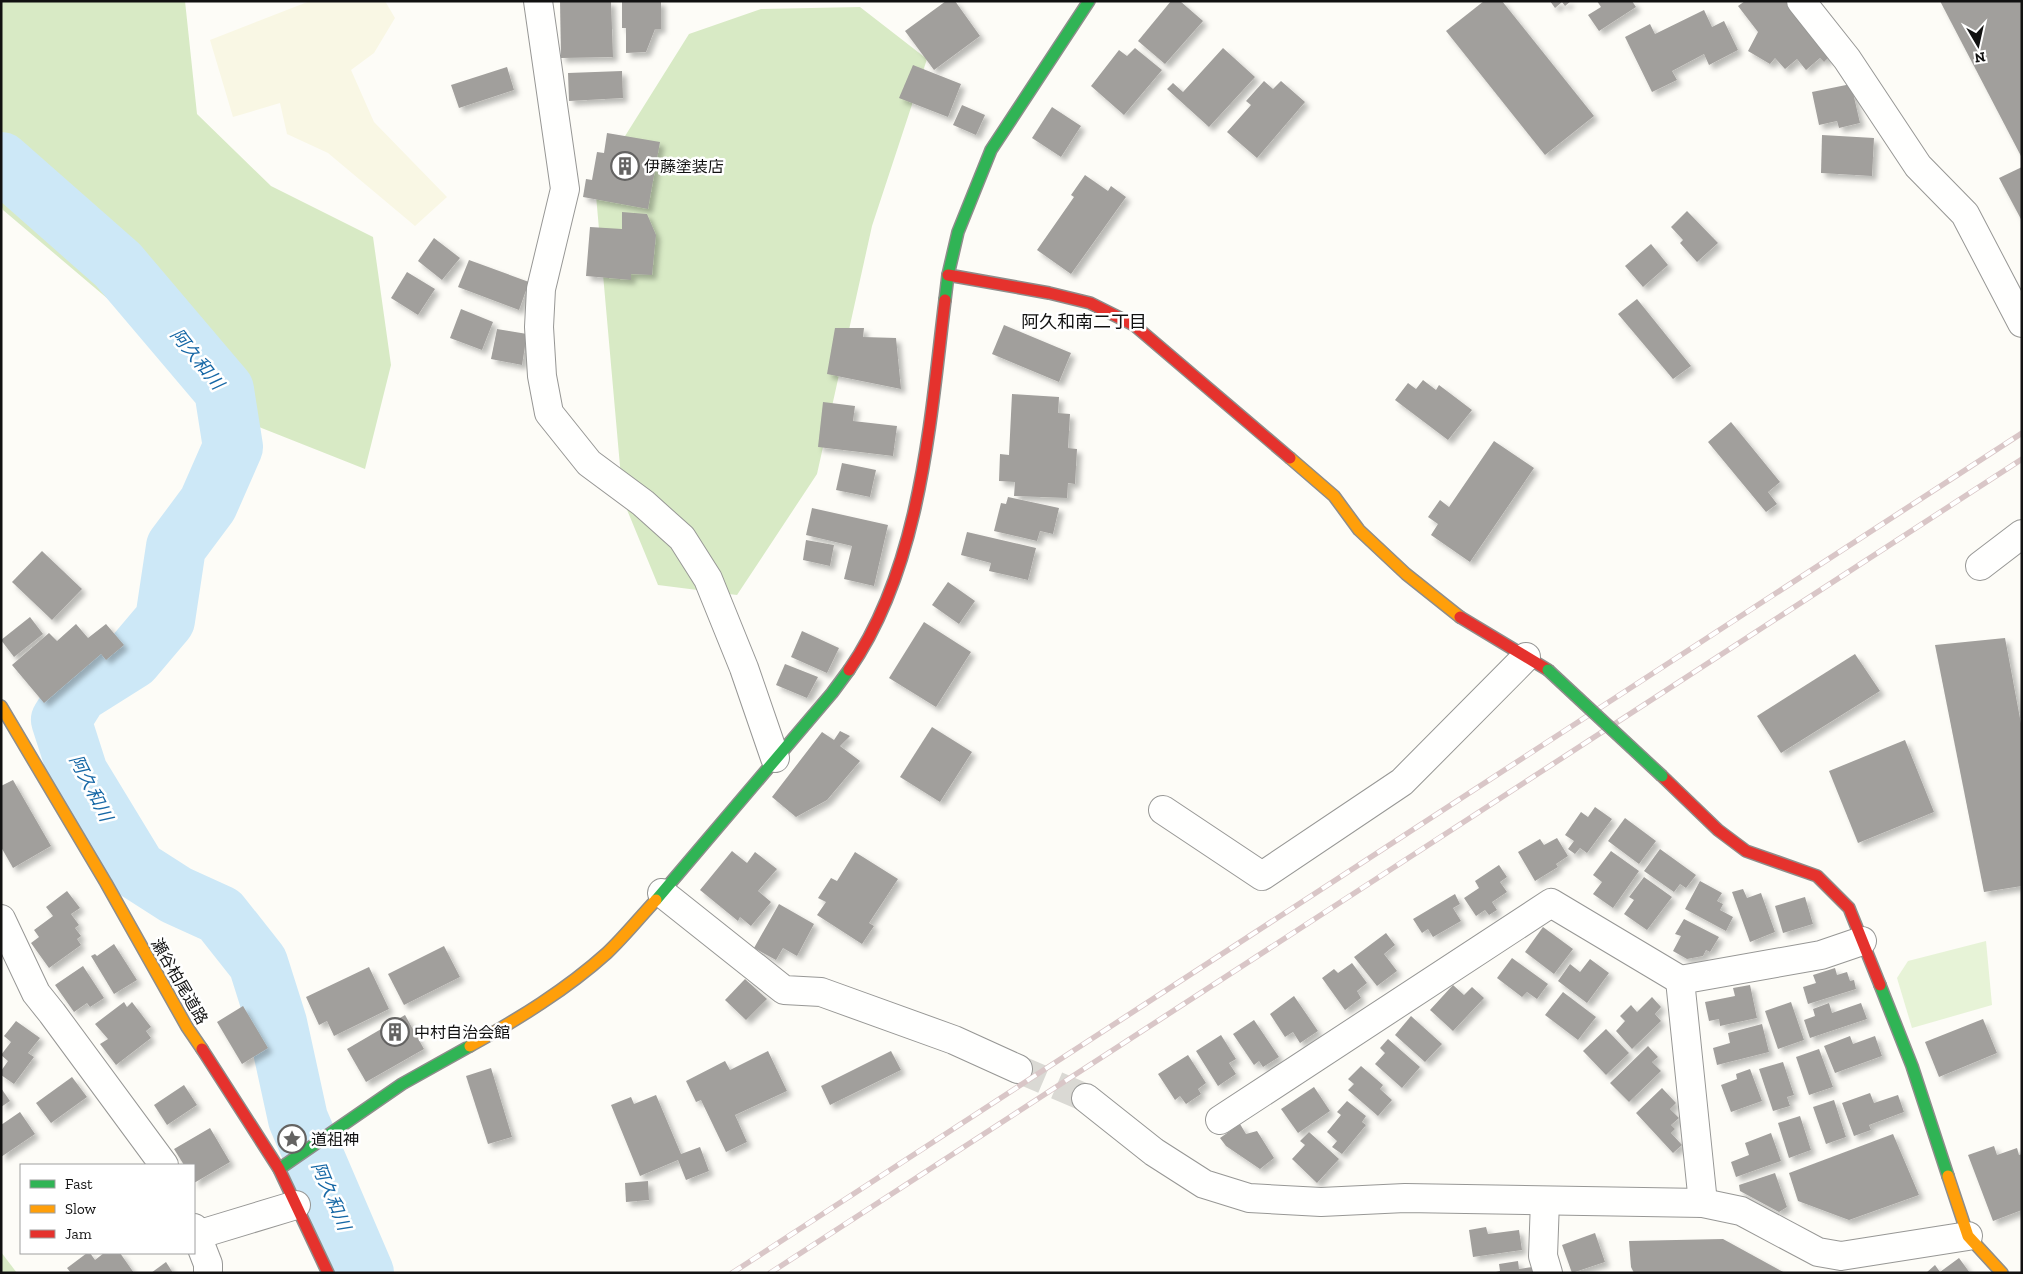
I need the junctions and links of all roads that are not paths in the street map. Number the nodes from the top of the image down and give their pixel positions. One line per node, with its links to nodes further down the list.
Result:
1 (538, 1): 10 (street)
2 (1089, 1): 4 (street)
3 (1801, 1): 5 (street)
4 (948, 275): 8 (street); 10 (street)
5 (2022, 323)
6 (2022, 534): 7 (street)
7 (1980, 566)
8 (1537, 664): 11 (street); 14 (street, bridge)
9 (1, 706): 20 (street, 瀬谷柏尾道路)
10 (775, 758): 12 (street)
11 (1163, 810)
12 (662, 893): 16 (street); 20 (street)
13 (1, 919): 19 (street)
14 (1862, 941): 15 (street); 25 (street)
15 (1680, 980): 18 (street); 22 (street)
16 (1018, 1069)
17 (1086, 1098): 21 (street)
18 (1220, 1120)
19 (163, 1164)
20 (279, 1169): 23 (street, 瀬谷柏尾道路)
21 (1545, 1201): 22 (street); 28 (street)
22 (1703, 1203): 25 (street)
23 (296, 1205): 24 (street); 27 (street, 瀬谷柏尾道路)
24 (195, 1231): 26 (street)
25 (1968, 1236): 29 (street)
26 (208, 1273)
27 (328, 1273)
28 (1548, 1273)
29 (2002, 1273)

